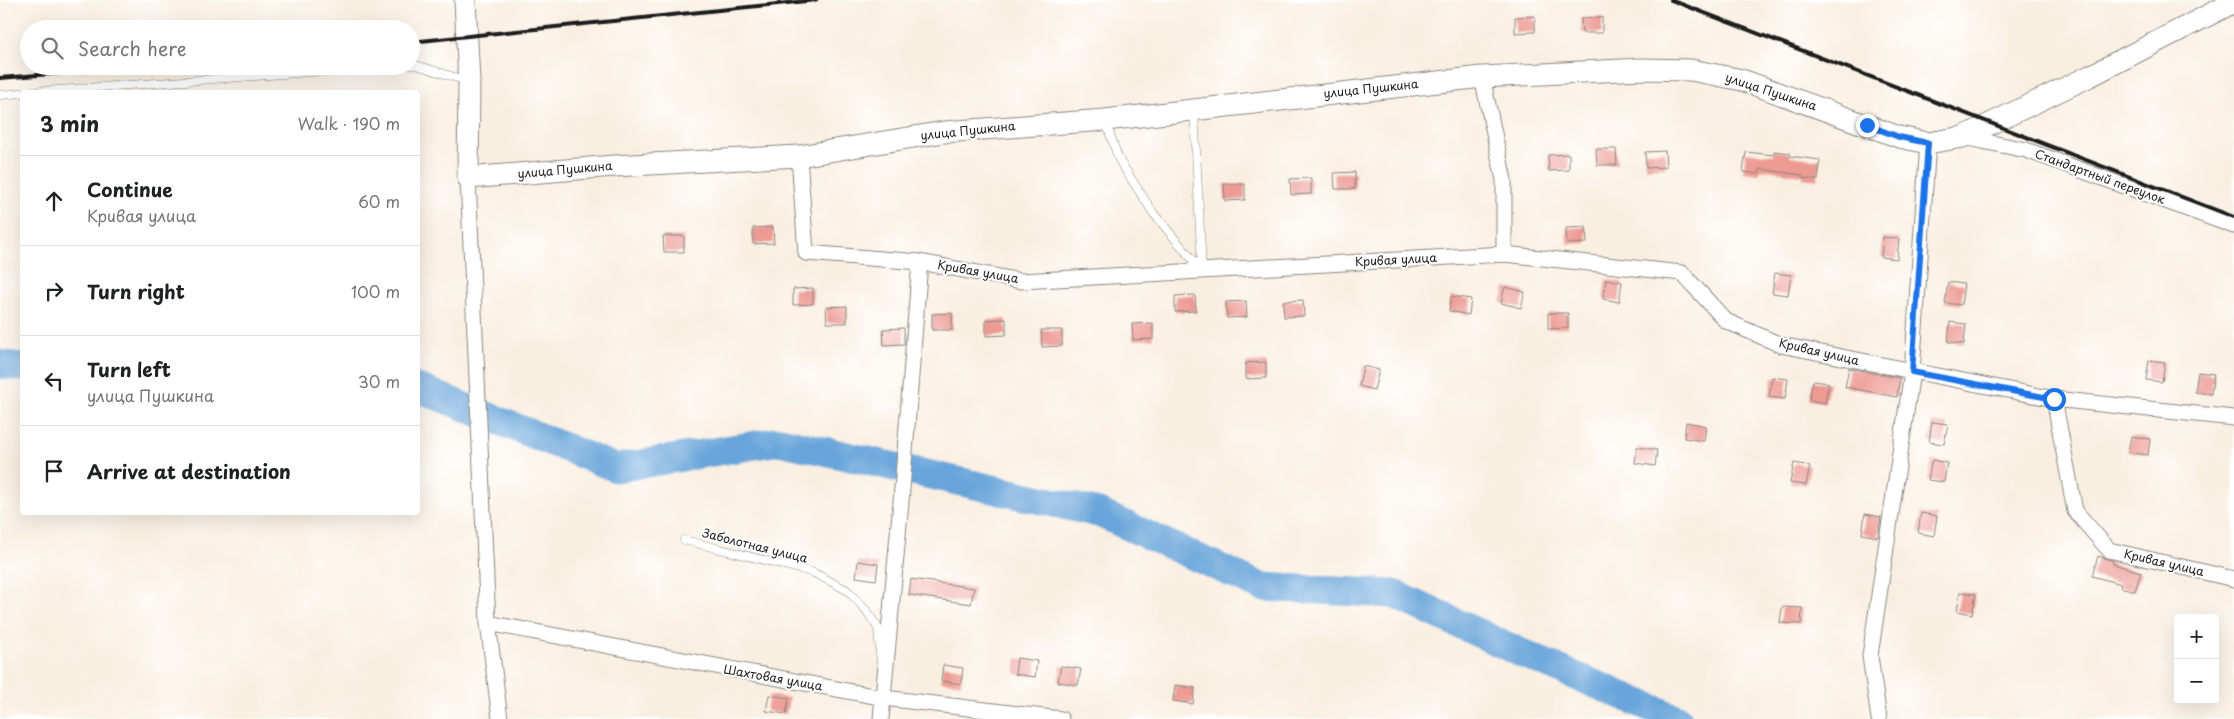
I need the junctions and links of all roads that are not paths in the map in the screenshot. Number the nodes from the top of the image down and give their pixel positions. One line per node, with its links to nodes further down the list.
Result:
1 (465, 0): 6 (main road)
2 (2234, 2): 12 (main road, улица Пушкина)
3 (420, 66): 6 (lane)
4 (268, 75): 7 (lane)
5 (1482, 77): 10 (main road, улица Пушкина); 13 (main road, улица Пушкина); 17 (street)
6 (469, 82): 15 (main road)
7 (58, 90)
8 (20, 93): 9 (lane)
9 (0, 95)
10 (1194, 108): 11 (main road, улица Пушкина); 19 (lane)
11 (1105, 120): 14 (main road, улица Пушкина); 19 (lane)
12 (1963, 137): 13 (main road, улица Пушкина); 16 (street, Стандартный переулок)
13 (1928, 143): 20 (street)
14 (799, 156): 15 (main road, улица Пушкина); 18 (street, Кривая улица)
15 (468, 178): 25 (street)
16 (2234, 226)
17 (1504, 254): 19 (street, Кривая улица); 20 (street, Кривая улица)
18 (920, 262): 19 (street, Кривая улица); 26 (street)
19 (1202, 271)
20 (1912, 372): 21 (street, Кривая улица); 30 (street)
21 (2054, 399): 22 (street, Кривая улица); 24 (street, Кривая улица)
22 (2234, 418)
23 (684, 540): 26 (lane, Заболотная улица)
24 (2234, 580)
25 (488, 623): 26 (street, Шахтовая улица); 27 (street)
26 (884, 698): 28 (street); 29 (street, Шахтовая улица)
27 (500, 719)
28 (881, 719)
29 (1061, 719)
30 (1879, 719)

